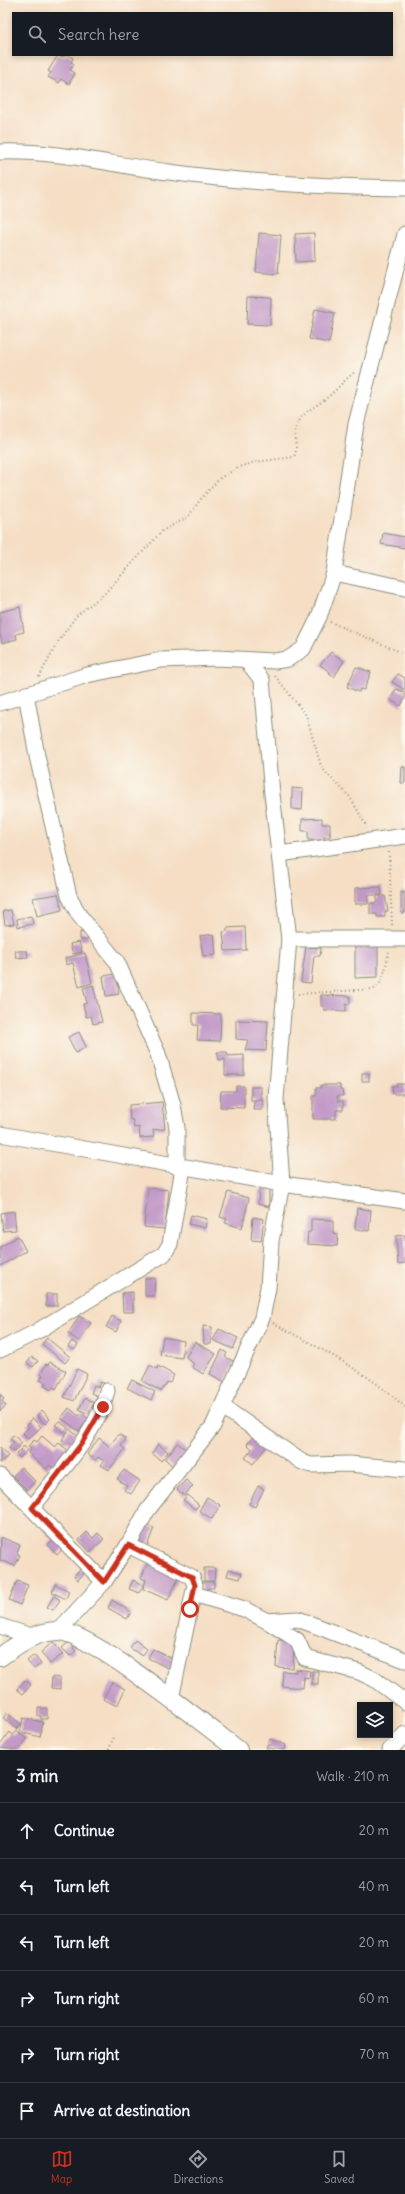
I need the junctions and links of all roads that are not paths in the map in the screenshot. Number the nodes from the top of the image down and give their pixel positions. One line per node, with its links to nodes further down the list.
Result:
1 (0, 152): 2 (street)
2 (405, 188)
3 (405, 234): 4 (street)
4 (334, 573): 5 (street); 6 (street)
5 (405, 588)
6 (288, 659): 7 (street); 8 (street)
7 (246, 660): 8 (street); 9 (street)
8 (267, 676): 12 (street)
9 (29, 693): 10 (street); 16 (street)
10 (0, 703)
11 (405, 836): 12 (street)
12 (280, 854): 13 (street)
13 (288, 938): 14 (street); 17 (street)
14 (399, 939)
15 (0, 1134): 16 (street)
16 (180, 1167): 17 (street); 19 (street)
17 (282, 1184): 18 (street); 21 (street)
18 (405, 1201)
19 (0, 1350)
20 (107, 1391): 24 (street)
21 (224, 1407): 22 (street); 25 (street)
22 (405, 1468)
23 (0, 1476): 24 (street)
24 (32, 1508): 26 (street)
25 (128, 1545): 26 (street); 27 (street)
26 (104, 1582): 30 (street)
27 (194, 1594): 28 (street); 34 (street)
28 (267, 1621): 33 (street); 35 (street)
29 (0, 1626): 31 (street)
30 (58, 1631): 31 (street); 34 (street)
31 (31, 1636): 32 (street)
32 (0, 1656)
33 (405, 1660)
34 (171, 1699): 37 (street)
35 (405, 1702)
36 (405, 1734): 38 (street)
37 (238, 1750)
38 (390, 1750)

